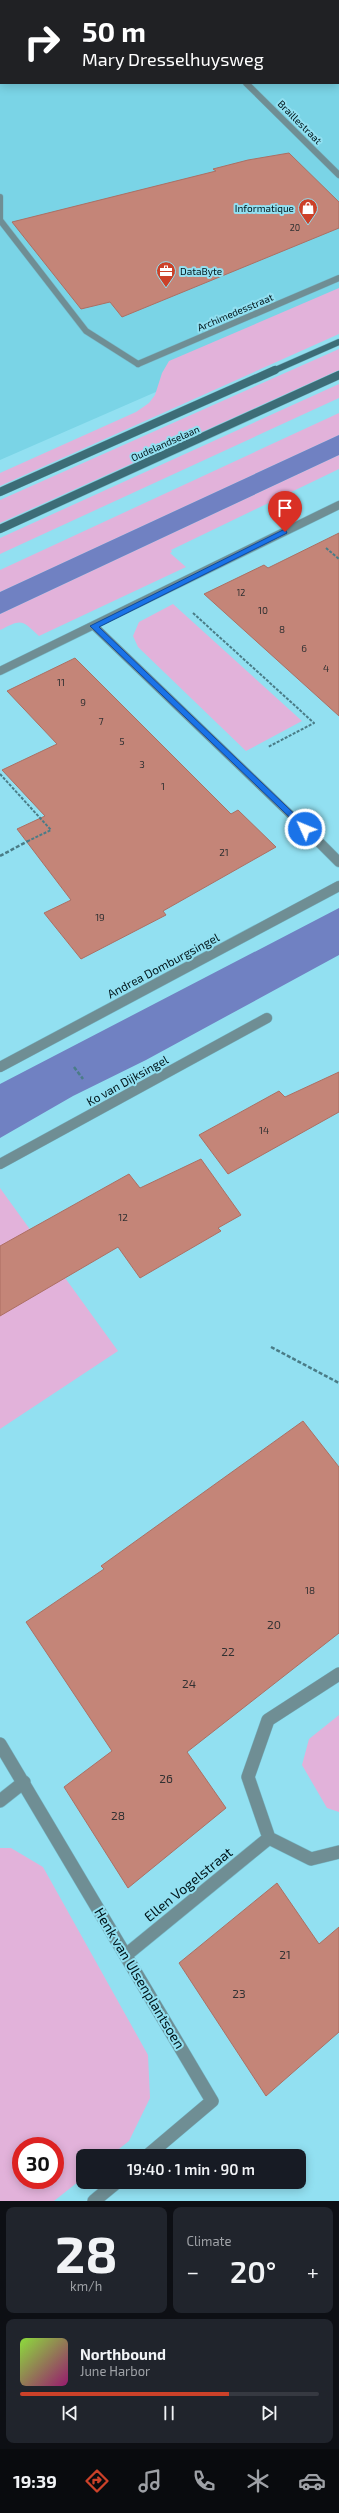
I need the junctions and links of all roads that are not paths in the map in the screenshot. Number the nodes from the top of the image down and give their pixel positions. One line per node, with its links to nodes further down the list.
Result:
1 (247, 84): 2 (street, Braillestraat)
2 (339, 175)
3 (0, 197): 4 (street, Archimedesstraat)
4 (339, 278)
5 (339, 342): 7 (main road, Oudelandselaan)
6 (339, 375): 9 (main road, Oudelandselaan)
7 (0, 492)
8 (339, 505): 10 (street)
9 (0, 529)
10 (94, 626): 11 (street); 12 (street)
11 (0, 670)
12 (339, 862)
13 (339, 886): 15 (street, Andrea Domburgsingel)
14 (267, 1018): 16 (street, Ko van Dijksingel)
15 (0, 1068)
16 (0, 1164)
17 (339, 1674): 21 (street)
18 (0, 1744): 19 (street, Henk van Ulsenplantsoen)
19 (24, 1782): 20 (street); 23 (street, Henk van Ulsenplantsoen)
20 (0, 1801)
21 (270, 1838): 22 (street); 23 (street, Ellen Vogelstraat)
22 (339, 1852)
23 (126, 1955): 24 (street, Henk van Ulsenplantsoen)
24 (155, 2149)
25 (109, 2189): 26 (street)
26 (94, 2201)

